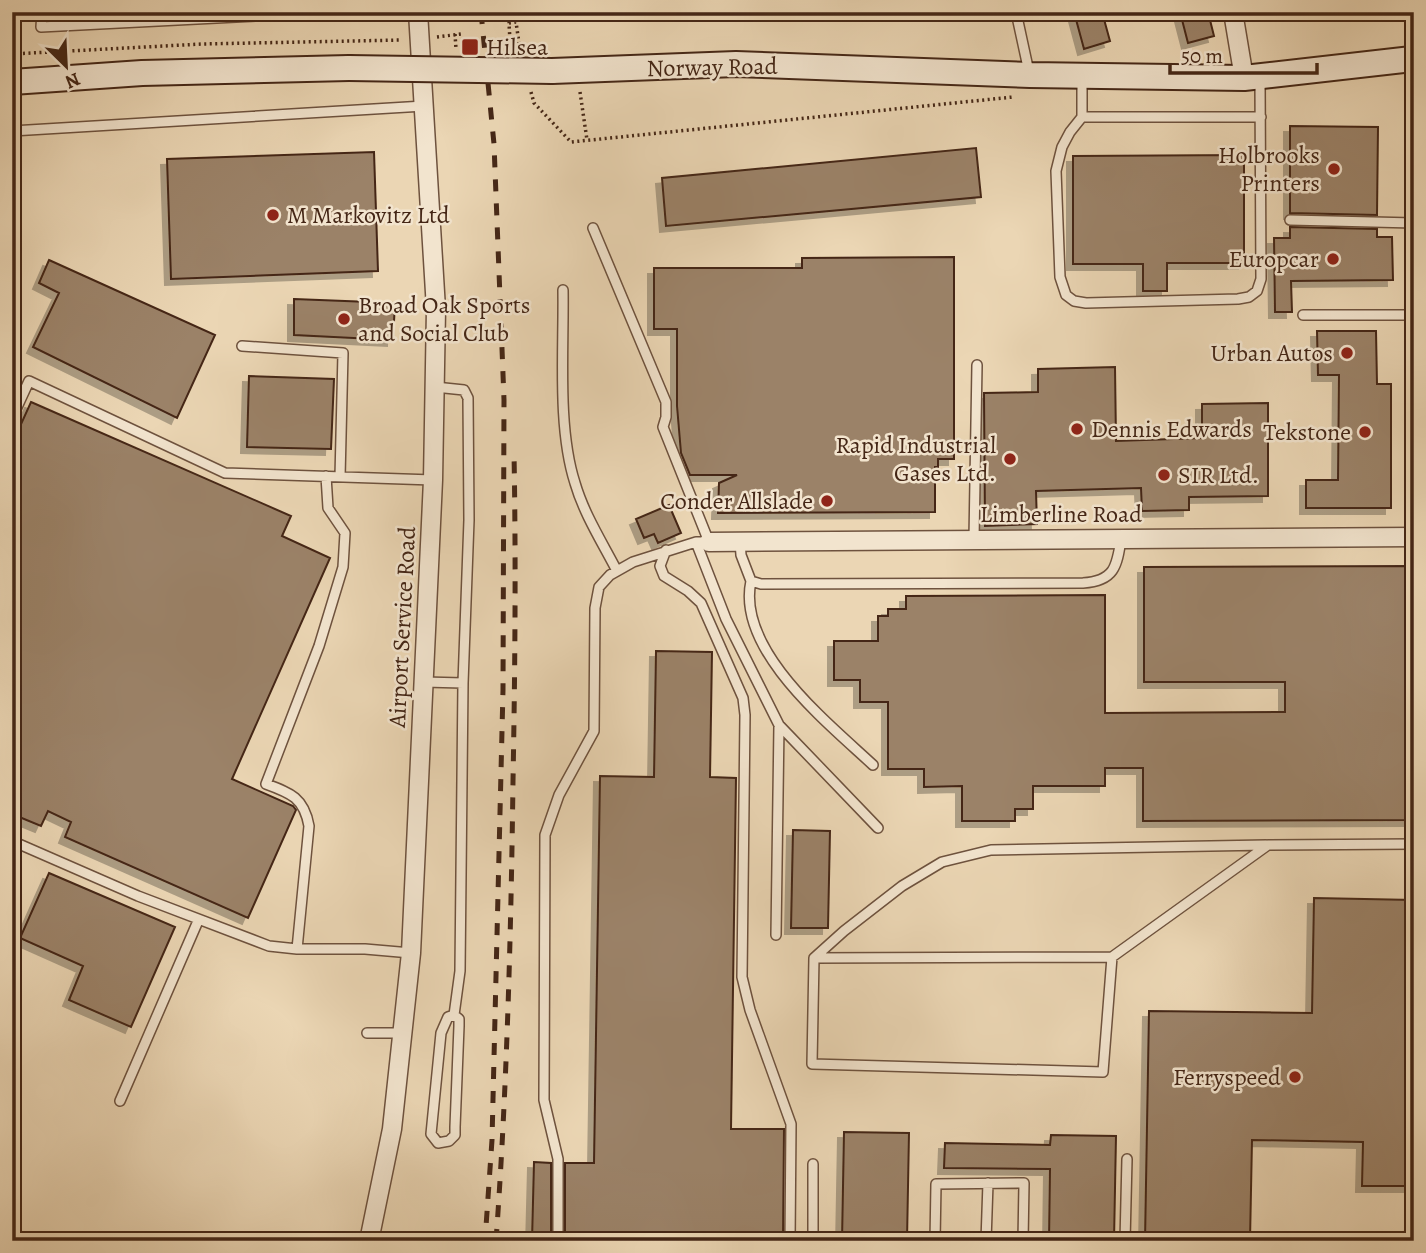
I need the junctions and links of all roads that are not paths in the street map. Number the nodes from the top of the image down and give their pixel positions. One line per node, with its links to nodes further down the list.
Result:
1 (42, 12): 6 (lane)
2 (333, 12): 6 (lane)
3 (418, 12): 12 (street, Airport Service Road)
4 (1016, 12): 8 (lane)
5 (1233, 12): 10 (street)
6 (200, 16)
7 (1413, 61): 10 (street, Norway Road)
8 (1034, 75): 9 (street, Norway Road); 11 (street, Norway Road, bridge)
9 (1082, 75): 10 (street, Norway Road); 13 (lane)
10 (1252, 76): 14 (lane)
11 (12, 82)
12 (424, 106): 15 (lane); 24 (street, Airport Service Road)
13 (1082, 117): 14 (lane); 14 (lane)
14 (1261, 117)
15 (12, 131)
16 (1290, 220): 17 (lane)
17 (1414, 223)
18 (593, 228): 33 (lane)
19 (563, 290): 35 (lane)
20 (1303, 315): 21 (lane)
21 (1414, 315)
22 (242, 346): 27 (lane)
23 (977, 365): 30 (lane)
24 (435, 387): 28 (street, Airport Service Road); 38 (lane)
25 (12, 418): 26 (lane)
26 (326, 476): 27 (lane); 47 (lane)
27 (340, 477): 28 (lane)
28 (433, 480): 37 (street, Airport Service Road)
29 (1414, 537): 31 (street, Limberline Road)
30 (974, 539): 31 (street, Limberline Road); 32 (street, Limberline Road)
31 (1121, 539): 36 (lane)
32 (740, 541): 33 (street, Limberline Road); 36 (lane)
33 (702, 542): 34 (lane); 39 (lane)
34 (666, 550): 35 (lane); 61 (lane)
35 (617, 571): 60 (lane)
36 (751, 581): 40 (lane)
37 (424, 682): 38 (lane); 48 (street, Airport Service Road)
38 (463, 683): 51 (lane)
39 (779, 725): 41 (lane); 46 (lane)
40 (873, 765)
41 (878, 828)
42 (12, 841): 45 (lane)
43 (1414, 844): 44 (lane)
44 (1268, 845): 49 (lane); 50 (lane)
45 (198, 921): 47 (lane); 54 (lane)
46 (776, 934)
47 (296, 949): 48 (lane)
48 (411, 953): 53 (street, Airport Service Road)
49 (1112, 957): 50 (lane); 50 (lane)
50 (814, 958)
51 (454, 1015): 51 (lane)
52 (367, 1033): 53 (lane)
53 (402, 1033): 59 (street, Airport Service Road)
54 (120, 1101)
55 (1127, 1159): 66 (lane)
56 (813, 1164): 62 (lane)
57 (988, 1183): 63 (lane); 64 (lane); 65 (lane)
58 (1414, 1234): 67 (lane)
59 (369, 1241)
60 (558, 1241)
61 (790, 1241)
62 (813, 1241)
63 (936, 1241)
64 (986, 1241)
65 (1023, 1241)
66 (1125, 1241)
67 (1391, 1241)

